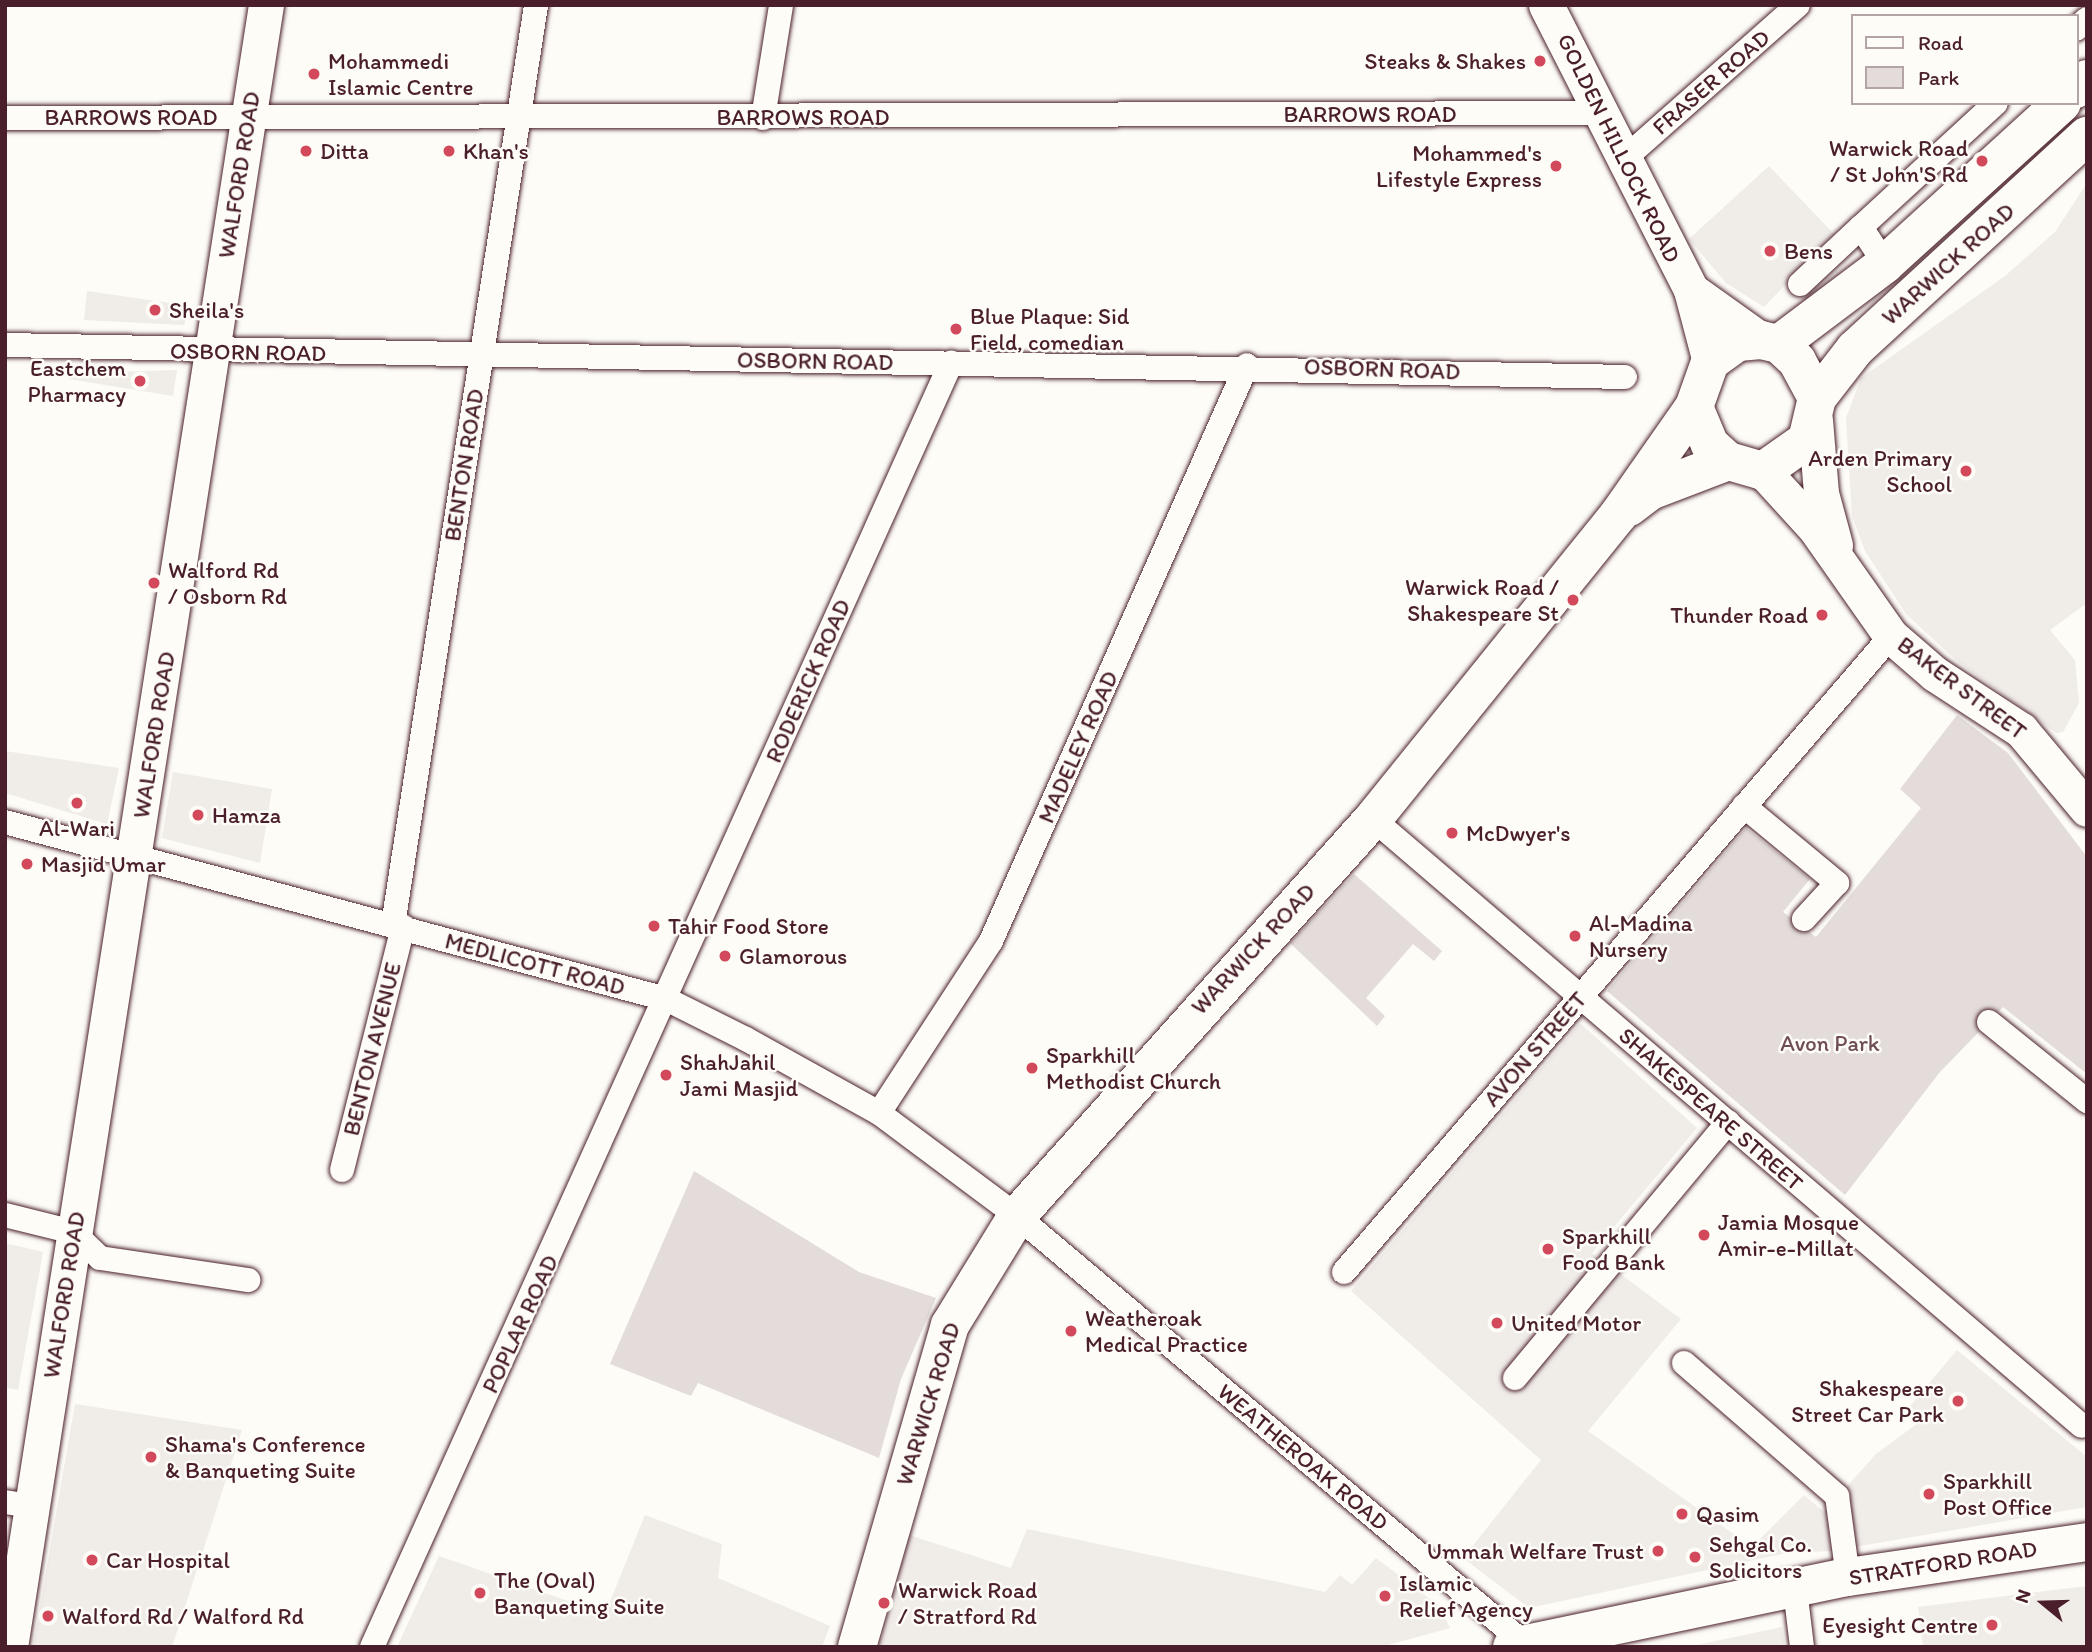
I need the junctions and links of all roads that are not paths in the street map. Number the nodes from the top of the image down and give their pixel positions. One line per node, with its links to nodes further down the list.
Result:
1 (266, 5): 10 (main road, WALFORD ROAD)
2 (536, 5): 9 (street, BENTON ROAD)
3 (781, 5): 12 (street)
4 (1798, 5): 14 (street, FRASER ROAD)
5 (1557, 9): 8 (main road, GOLDEN HILLOCK ROAD)
6 (1994, 105): 15 (street)
7 (2060, 105): 16 (highway, WARWICK ROAD)
8 (1602, 113): 12 (street, BARROWS ROAD); 14 (main road, GOLDEN HILLOCK ROAD)
9 (521, 114): 10 (street, BARROWS ROAD); 12 (street, BARROWS ROAD); 22 (street, BENTON ROAD)
10 (248, 117): 11 (street, BARROWS ROAD); 21 (main road, WALFORD ROAD)
11 (5, 118)
12 (763, 118)
13 (2087, 136): 28 (highway, WARWICK ROAD)
14 (1624, 159): 18 (main road, GOLDEN HILLOCK ROAD)
15 (1861, 228): 16 (street); 17 (street)
16 (1885, 264): 19 (highway, WARWICK ROAD)
17 (1800, 284)
18 (1692, 290): 19 (main road, GOLDEN HILLOCK ROAD); 23 (main road, GOLDEN HILLOCK ROAD)
19 (1770, 342): 23 (highway); 28 (highway)
20 (5, 345): 21 (street, OSBORN ROAD)
21 (213, 353): 22 (street, OSBORN ROAD); 37 (main road, WALFORD ROAD)
22 (481, 355): 24 (street, OSBORN ROAD); 39 (street, BENTON ROAD)
23 (1710, 362): 27 (highway)
24 (951, 363): 25 (street, OSBORN ROAD); 41 (street, RODERICK ROAD)
25 (1247, 365): 26 (street, OSBORN ROAD); 44 (street, MADELEY ROAD)
26 (1625, 377)
27 (1694, 407): 29 (highway); 30 (highway, WARWICK ROAD)
28 (1816, 409): 29 (highway); 31 (main road, BAKER STREET)
29 (1746, 466): 30 (highway, WARWICK ROAD); 31 (main road, BAKER STREET)
30 (1619, 514): 35 (highway, WARWICK ROAD)
31 (1841, 565): 32 (main road, BAKER STREET)
32 (1891, 636): 33 (street, AVON STREET); 34 (main road, BAKER STREET)
33 (1744, 806): 38 (street); 40 (street, AVON STREET)
34 (2087, 809)
35 (1373, 820): 40 (street, SHAKESPEARE STREET); 48 (highway, WARWICK ROAD)
36 (5, 822): 37 (street, MEDLICOTT ROAD)
37 (136, 858): 39 (street, MEDLICOTT ROAD); 49 (main road, WALFORD ROAD)
38 (1804, 919)
39 (398, 926): 41 (street, MEDLICOTT ROAD); 46 (street, BENTON AVENUE)
40 (1580, 997): 45 (street, SHAKESPEARE STREET); 50 (street, AVON STREET)
41 (666, 999): 44 (street, MEDLICOTT ROAD); 62 (street, POPLAR ROAD)
42 (1989, 1022): 43 (street)
43 (2087, 1101)
44 (879, 1113): 48 (street, MEDLICOTT ROAD)
45 (1728, 1122): 53 (street); 54 (street, SHAKESPEARE STREET)
46 (342, 1170)
47 (5, 1215): 49 (street)
48 (1017, 1216): 59 (highway, WARWICK ROAD); 60 (street, WEATHEROAK ROAD)
49 (73, 1232): 51 (street); 55 (main road, WALFORD ROAD)
50 (1344, 1272)
51 (248, 1280)
52 (1684, 1363): 57 (street)
53 (1515, 1378)
54 (2082, 1426)
55 (18, 1504): 61 (main road, WALFORD ROAD)
56 (2087, 1542): 57 (highway, STRATFORD ROAD)
57 (1848, 1577): 58 (highway, STRATFORD ROAD)
58 (1795, 1589): 60 (highway, STRATFORD ROAD); 65 (street)
59 (867, 1608): 63 (highway); 64 (highway, WARWICK ROAD)
60 (1519, 1646)
61 (10, 1647)
62 (372, 1647)
63 (849, 1647)
64 (857, 1647)
65 (1802, 1647)

